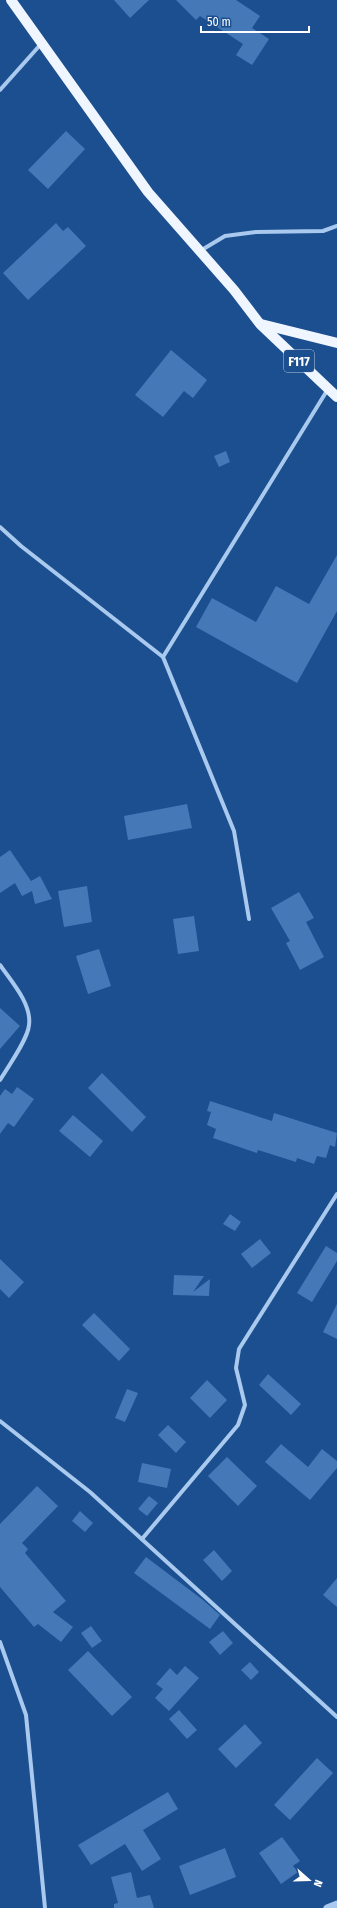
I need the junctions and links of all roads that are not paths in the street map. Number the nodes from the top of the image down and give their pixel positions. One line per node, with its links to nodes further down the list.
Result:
1 (11, 0): 2 (main road)
2 (41, 44): 3 (street); 5 (main road)
3 (0, 90)
4 (337, 226): 5 (street)
5 (200, 252): 6 (main road)
6 (260, 324): 7 (main road, F117); 8 (main road, F117)
7 (337, 343)
8 (329, 389): 9 (main road, F117); 11 (street)
9 (337, 397)
10 (0, 528): 11 (street)
11 (163, 657): 12 (street)
12 (249, 919)
13 (0, 965): 14 (street)
14 (0, 1080)
15 (337, 1194): 17 (street)
16 (0, 1421): 17 (street)
17 (142, 1539): 19 (street)
18 (0, 1642): 21 (street)
19 (337, 1717)
20 (337, 1904): 22 (street)
21 (45, 1908)
22 (327, 1908)

